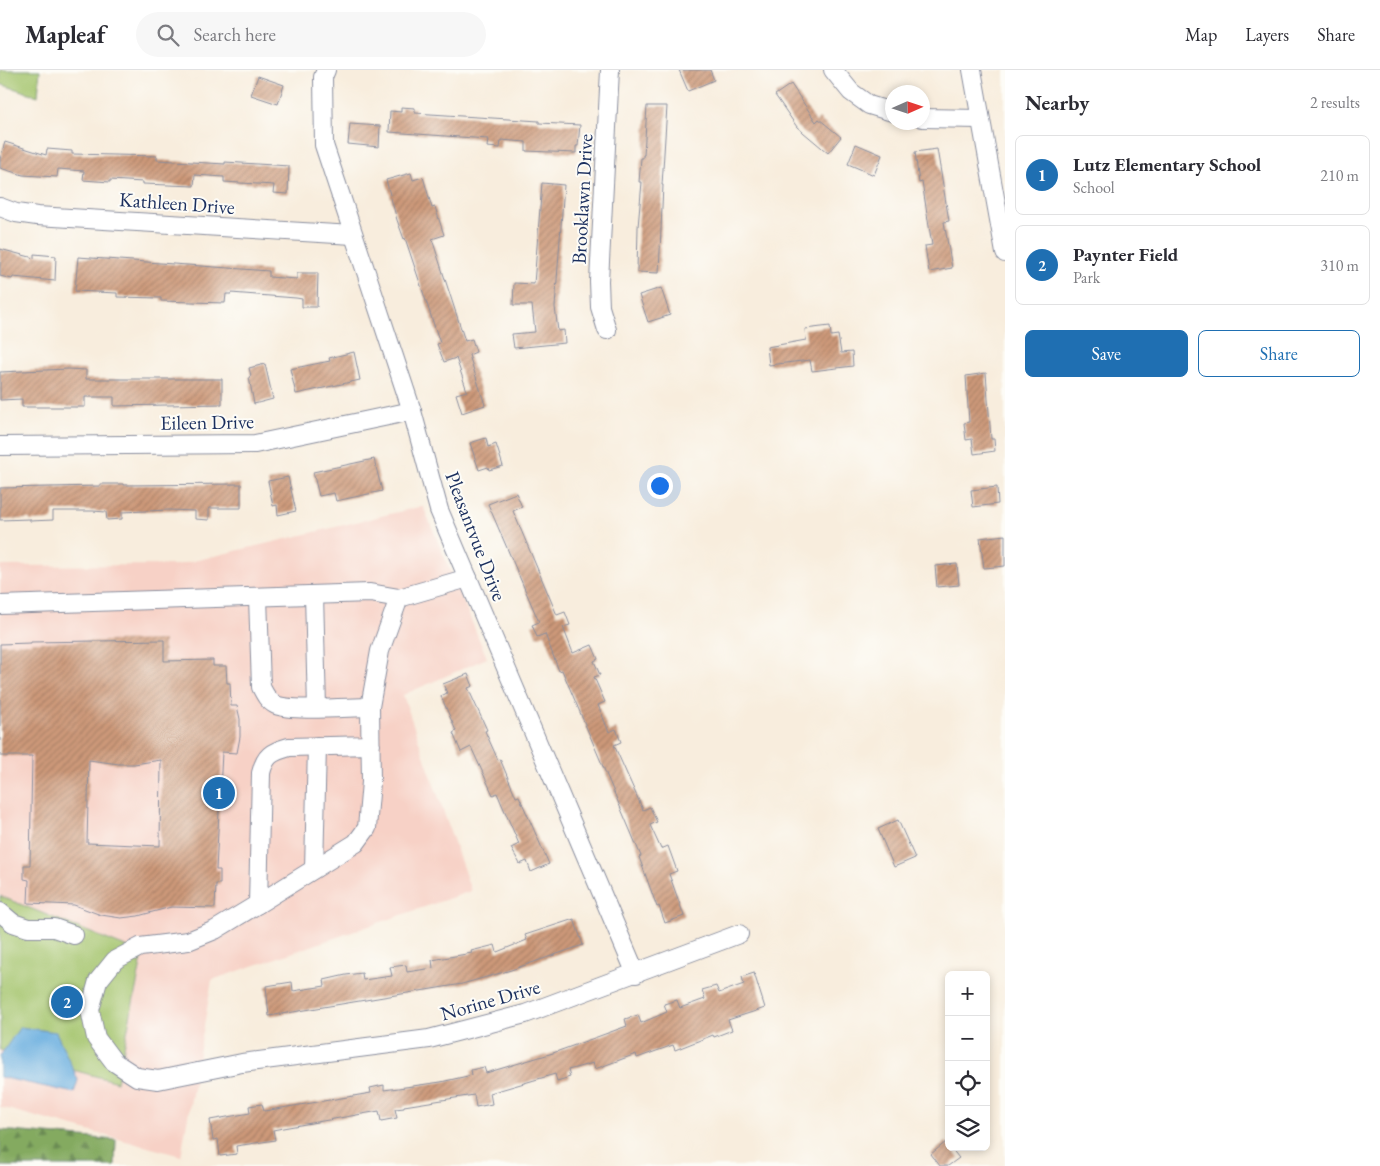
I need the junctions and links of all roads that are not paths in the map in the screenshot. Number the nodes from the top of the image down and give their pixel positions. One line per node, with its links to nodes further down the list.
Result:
1 (326, 70): 10 (street, Pleasantvue Drive)
2 (610, 70): 12 (street, Brooklawn Drive)
3 (833, 70): 5 (street)
4 (972, 70): 7 (street)
5 (885, 110)
6 (930, 118): 7 (street)
7 (980, 118): 8 (street)
8 (999, 185): 11 (street)
9 (0, 207): 10 (street, Kathleen Drive)
10 (353, 235): 13 (street, Pleasantvue Drive)
11 (1005, 253)
12 (607, 330)
13 (412, 411): 14 (street, Eileen Drive); 15 (street, Pleasantvue Drive)
14 (0, 446)
15 (468, 578): 18 (street); 29 (street, Pleasantvue Drive)
16 (314, 595): 17 (street); 18 (street); 21 (street)
17 (258, 596): 19 (street); 21 (street)
18 (399, 598): 20 (street, Norine Drive)
19 (0, 605)
20 (370, 707): 21 (street); 22 (street, Norine Drive)
21 (317, 708)
22 (371, 745): 23 (street); 24 (street, Norine Drive)
23 (317, 746): 24 (street); 25 (street)
24 (314, 869): 25 (street, Norine Drive)
25 (258, 904): 29 (street, Norine Drive)
26 (0, 912): 27 (street)
27 (74, 934)
28 (739, 934): 29 (street, Norine Drive)
29 (636, 974)

